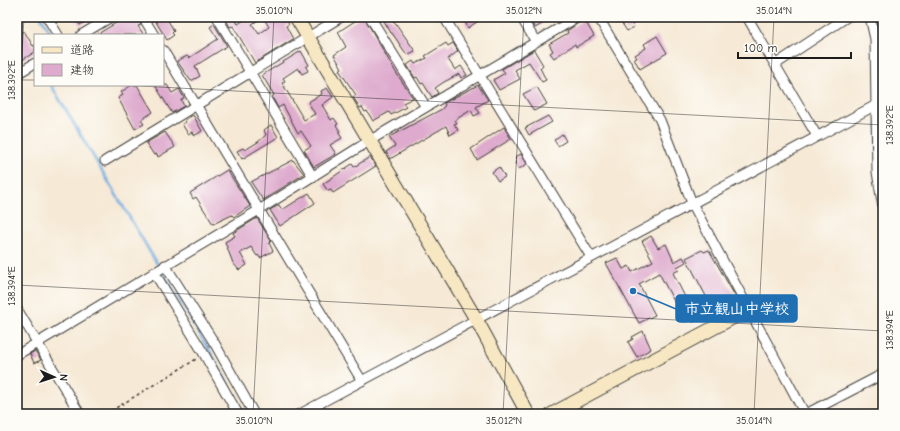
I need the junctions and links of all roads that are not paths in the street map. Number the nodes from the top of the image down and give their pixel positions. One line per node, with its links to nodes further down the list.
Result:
1 (47, 17): 15 (street)
2 (111, 17): 16 (street)
3 (143, 17): 17 (street)
4 (217, 17): 24 (street)
5 (296, 17): 18 (street)
6 (341, 17): 18 (street)
7 (370, 17): 28 (street)
8 (444, 17): 25 (street)
9 (521, 17): 19 (street)
10 (578, 17): 19 (street)
11 (598, 17): 33 (street)
12 (747, 17): 22 (street)
13 (847, 17): 22 (street)
14 (870, 17): 26 (street)
15 (57, 34)
16 (83, 34)
17 (153, 34)
18 (308, 37): 24 (street); 30 (street)
19 (536, 42): 25 (street)
20 (164, 52): 27 (street)
21 (34, 64): 23 (street)
22 (776, 64): 29 (street)
23 (17, 74)
24 (251, 74): 27 (street); 32 (street)
25 (479, 76): 28 (street); 36 (street)
26 (876, 105): 29 (street); 34 (street)
27 (197, 106): 31 (street); 35 (street)
28 (426, 107): 30 (street)
29 (817, 136): 33 (street)
30 (369, 141): 32 (street); 41 (street)
31 (105, 161)
32 (313, 176): 35 (street)
33 (692, 203): 36 (street); 40 (street)
34 (883, 208)
35 (259, 210): 37 (street); 45 (street)
36 (592, 257): 41 (street)
37 (165, 265): 38 (street); 48 (street)
38 (154, 272): 42 (street); 47 (street)
39 (17, 309): 42 (street)
40 (749, 309): 51 (street); 52 (street)
41 (476, 319): 45 (street); 50 (street)
42 (37, 344): 43 (street); 46 (street)
43 (17, 355)
44 (883, 374): 52 (street)
45 (362, 381): 49 (street)
46 (80, 414)
47 (238, 414)
48 (254, 414)
49 (300, 414)
50 (528, 414)
51 (552, 414)
52 (806, 414)

